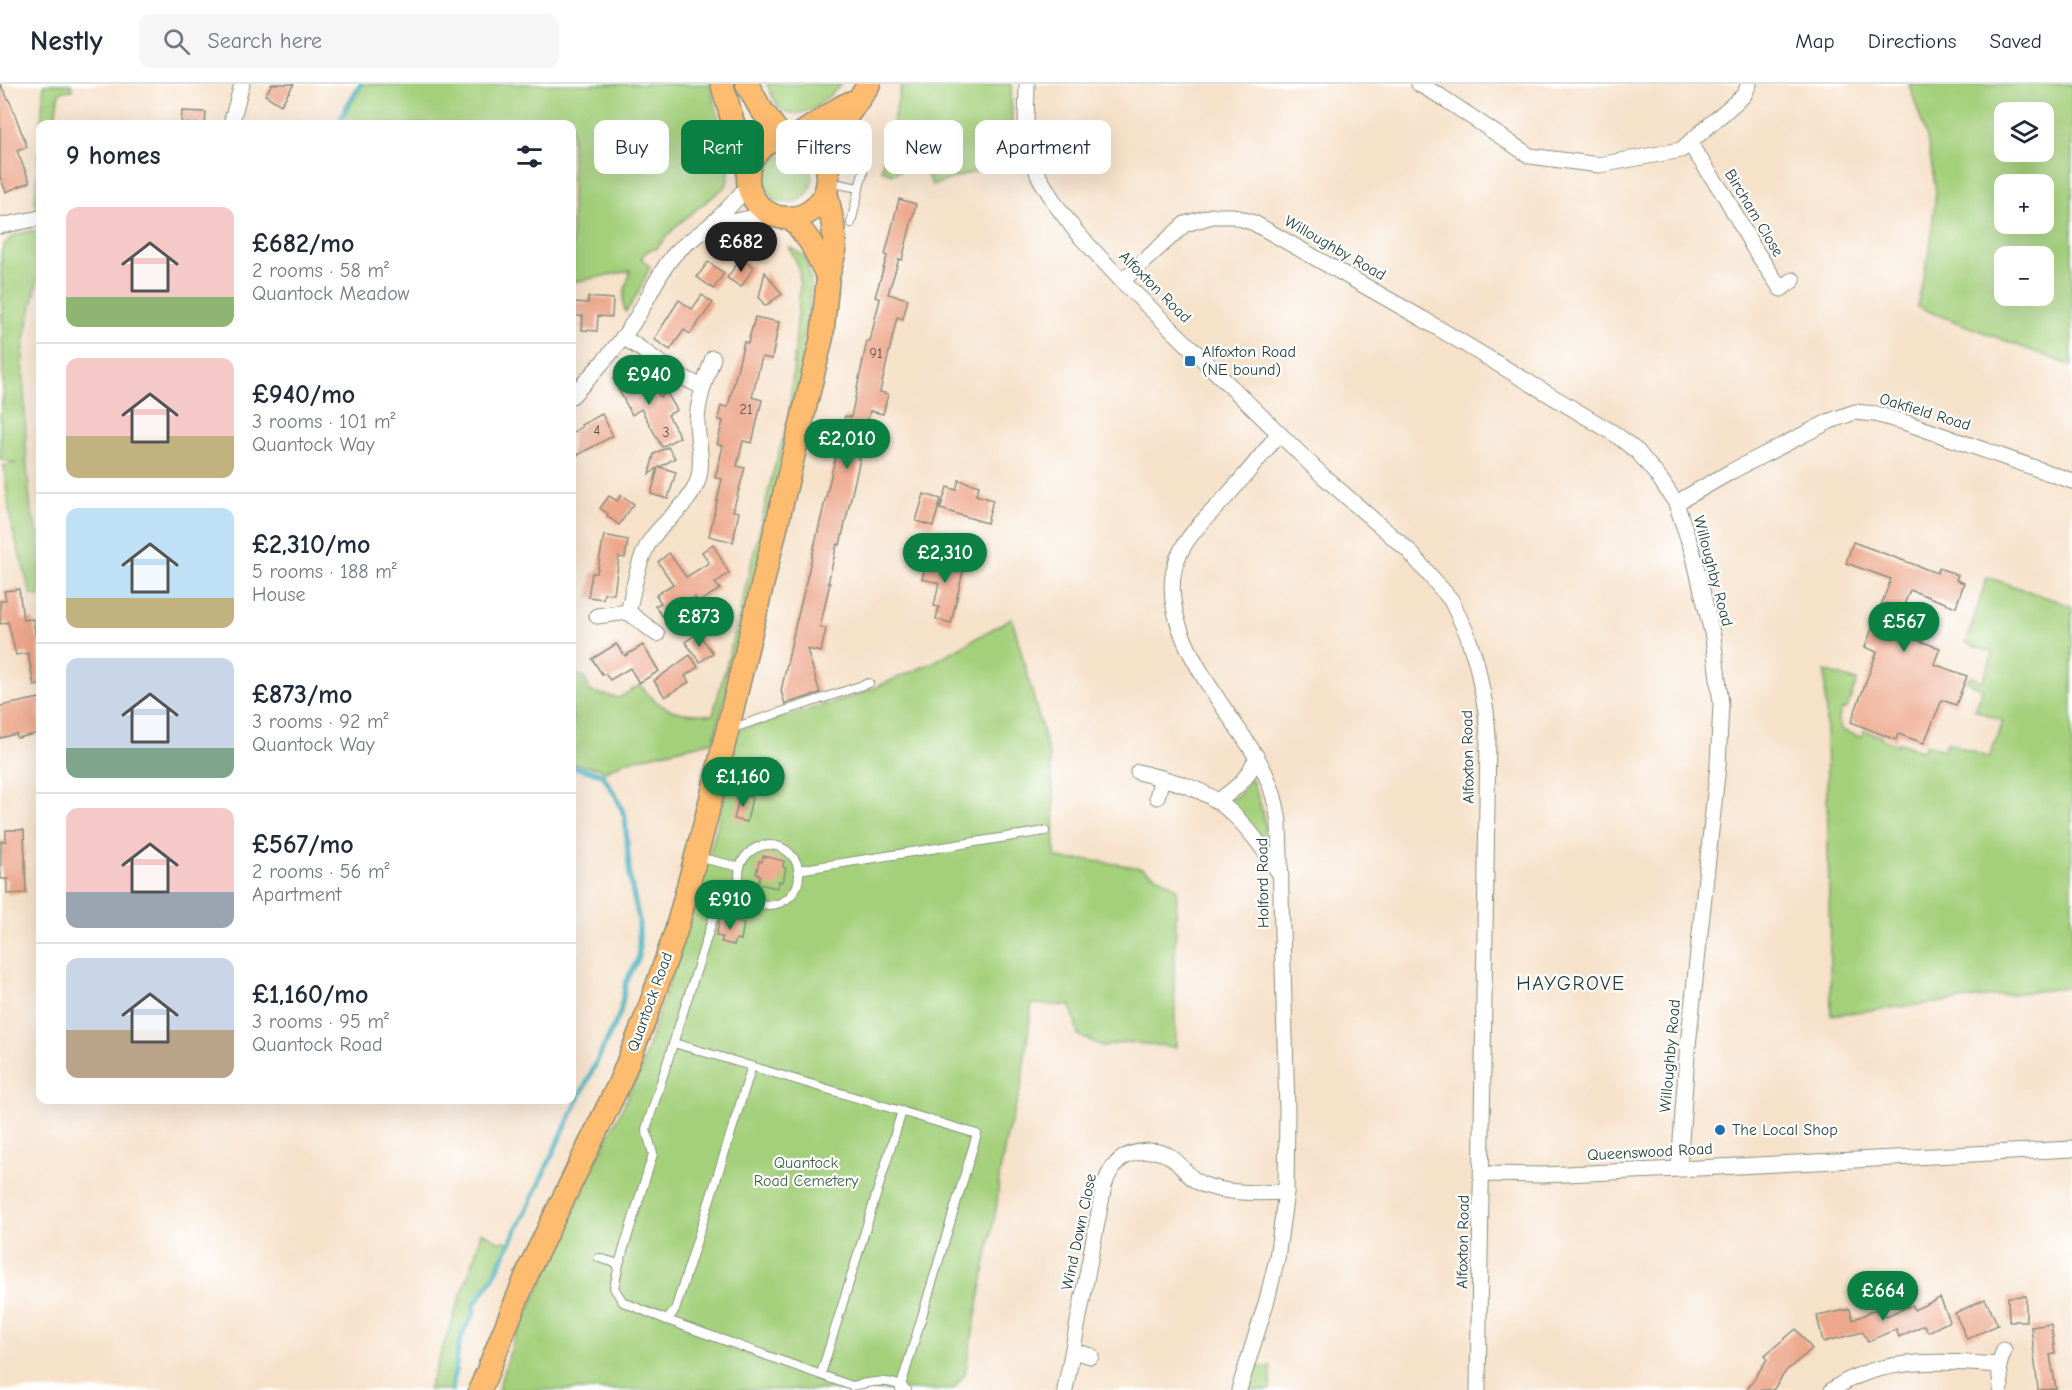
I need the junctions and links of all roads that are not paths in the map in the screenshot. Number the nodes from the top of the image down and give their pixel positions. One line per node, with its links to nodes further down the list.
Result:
1 (242, 84): 8 (street)
2 (722, 84): 16 (main road)
3 (747, 84): 11 (main road)
4 (1027, 84): 27 (street, Alfoxton Road)
5 (1419, 84): 13 (street)
6 (1749, 84): 13 (street)
7 (863, 92): 9 (main road); 10 (main road)
8 (232, 120)
9 (819, 120)
10 (845, 120)
11 (776, 124)
12 (776, 141): 16 (main road)
13 (1689, 143): 26 (street, Bircham Close)
14 (827, 174): 17 (main road)
15 (863, 174): 18 (lane)
16 (749, 175): 19 (main road); 24 (street)
17 (827, 186): 18 (lane); 20 (main road); 25 (main road, Quantock Road)
18 (859, 188): 22 (lane)
19 (768, 213): 20 (main road); 24 (street)
20 (792, 218): 25 (main road)
21 (36, 219): 23 (street)
22 (851, 223)
23 (0, 226)
24 (708, 227): 28 (street)
25 (828, 277): 39 (main road, Quantock Road)
26 (1793, 280)
27 (1122, 281): 32 (street, Alfoxton Road); 34 (street, Willoughby Road)
28 (623, 337): 30 (street); 31 (street)
29 (712, 358): 30 (street)
30 (703, 387): 35 (street)
31 (576, 391)
32 (1279, 434): 40 (street, Holford Road); 56 (street, Alfoxton Road)
33 (2072, 481): 34 (street, Oakfield Road)
34 (1676, 503): 55 (street, Willoughby Road)
35 (628, 612): 36 (street); 37 (street)
36 (597, 616)
37 (657, 634)
38 (869, 683): 39 (lane)
39 (726, 730): 46 (main road, Quantock Road)
40 (1257, 757): 44 (street); 49 (street, Holford Road)
41 (1138, 772): 42 (street)
42 (1162, 778): 43 (street); 44 (street)
43 (1157, 797)
44 (1218, 801): 49 (street)
45 (1045, 831): 48 (lane)
46 (696, 856): 47 (lane); 68 (main road, Quantock Road)
47 (740, 867): 48 (lane); 50 (lane)
48 (798, 870): 50 (lane)
49 (1281, 876): 57 (street, Holford Road)
50 (742, 887): 51 (lane)
51 (674, 1043): 52 (lane); 59 (lane)
52 (752, 1066): 53 (lane); 60 (lane)
53 (902, 1111): 65 (lane); 67 (lane)
54 (2072, 1149): 55 (street, Queenswood Road)
55 (1679, 1169): 56 (street, Queenswood Road)
56 (1482, 1174): 71 (street, Alfoxton Road)
57 (1286, 1192): 62 (street, Wind Down Close); 70 (street, Holford Road)
58 (599, 1258): 59 (lane)
59 (619, 1264): 60 (lane)
60 (667, 1320): 65 (lane)
61 (2004, 1350): 64 (street)
62 (1073, 1351): 63 (street); 69 (street, Wind Down Close)
63 (1091, 1356)
64 (1999, 1365): 66 (street); 72 (street)
65 (821, 1374): 67 (lane)
66 (2001, 1388)
67 (903, 1389)
68 (480, 1390)
69 (1065, 1390)
70 (1239, 1390)
71 (1478, 1390)
72 (1832, 1390)

